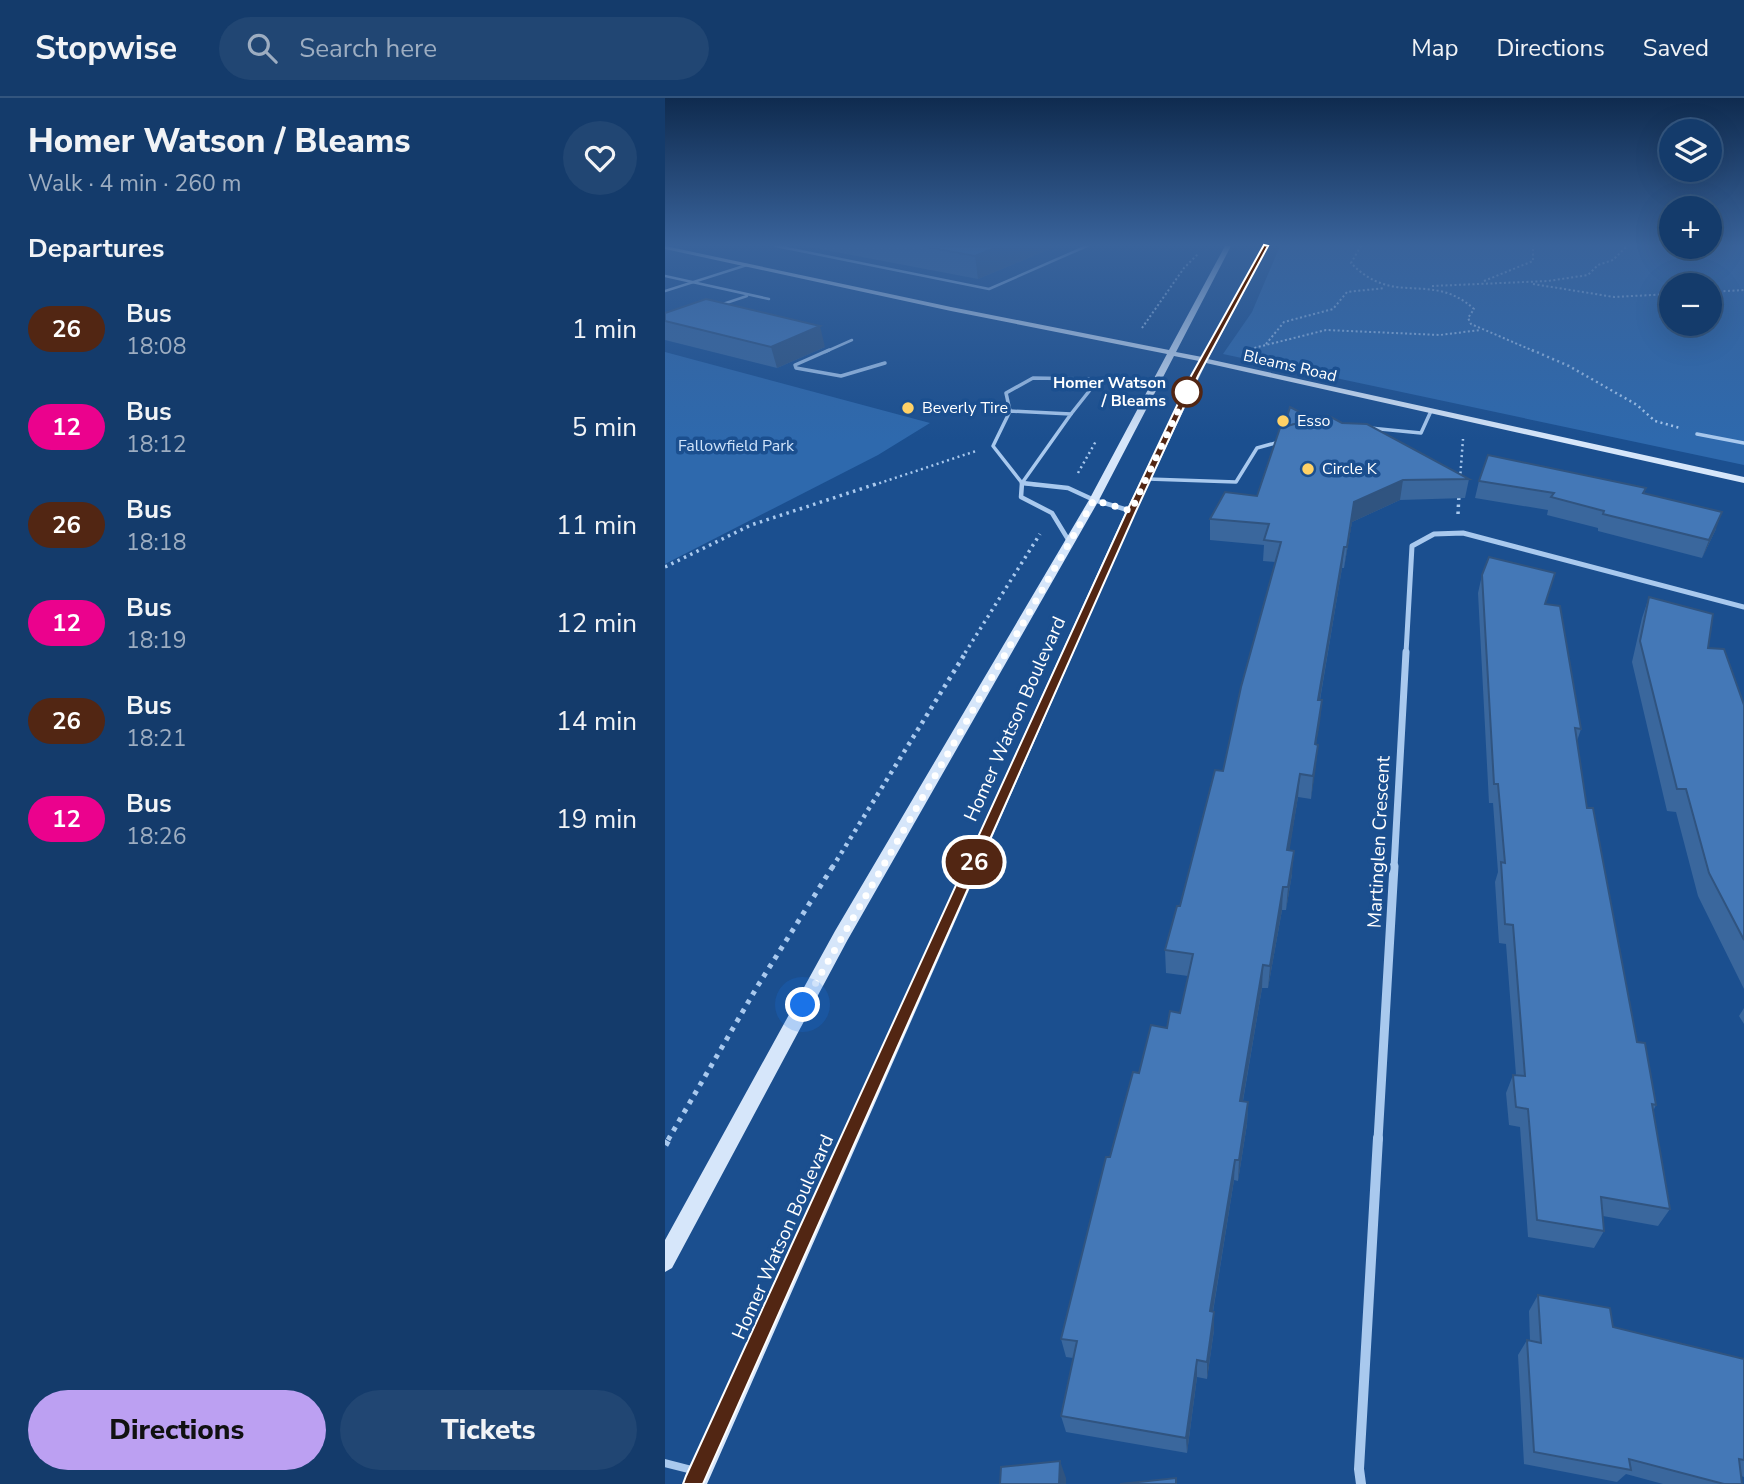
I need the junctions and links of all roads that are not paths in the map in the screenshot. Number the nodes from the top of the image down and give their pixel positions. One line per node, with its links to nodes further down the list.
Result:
1 (968, 311): 5 (main road, Bleams Road)
2 (1194, 311): 5 (main road, Homer Watson Boulevard)
3 (1231, 311): 6 (main road, Homer Watson Boulevard)
4 (852, 340): 7 (lane)
5 (1172, 353): 6 (main road, Bleams Road); 18 (main road, Homer Watson Boulevard)
6 (1204, 360): 9 (main road, Bleams Road); 15 (main road, Homer Watson Boulevard)
7 (885, 363)
8 (1010, 411): 10 (lane); 10 (lane); 17 (lane)
9 (1431, 411): 11 (lane); 16 (main road, Bleams Road)
10 (1071, 414): 17 (lane)
11 (1367, 428)
12 (1697, 434): 14 (lane)
13 (1281, 442): 15 (lane)
14 (1744, 443)
15 (1148, 479): 19 (main road, Homer Watson Boulevard)
16 (1744, 480)
17 (1022, 484): 18 (lane); 20 (lane)
18 (1094, 500): 19 (lane); 20 (main road, Homer Watson Boulevard)
19 (1131, 511): 24 (main road, Homer Watson Boulevard)
20 (1069, 541): 22 (main road, Homer Watson Boulevard)
21 (1744, 607): 25 (street, Martinglen Crescent)
22 (665, 1261)
23 (665, 1463): 24 (lane)
24 (698, 1478)
25 (1361, 1484)

